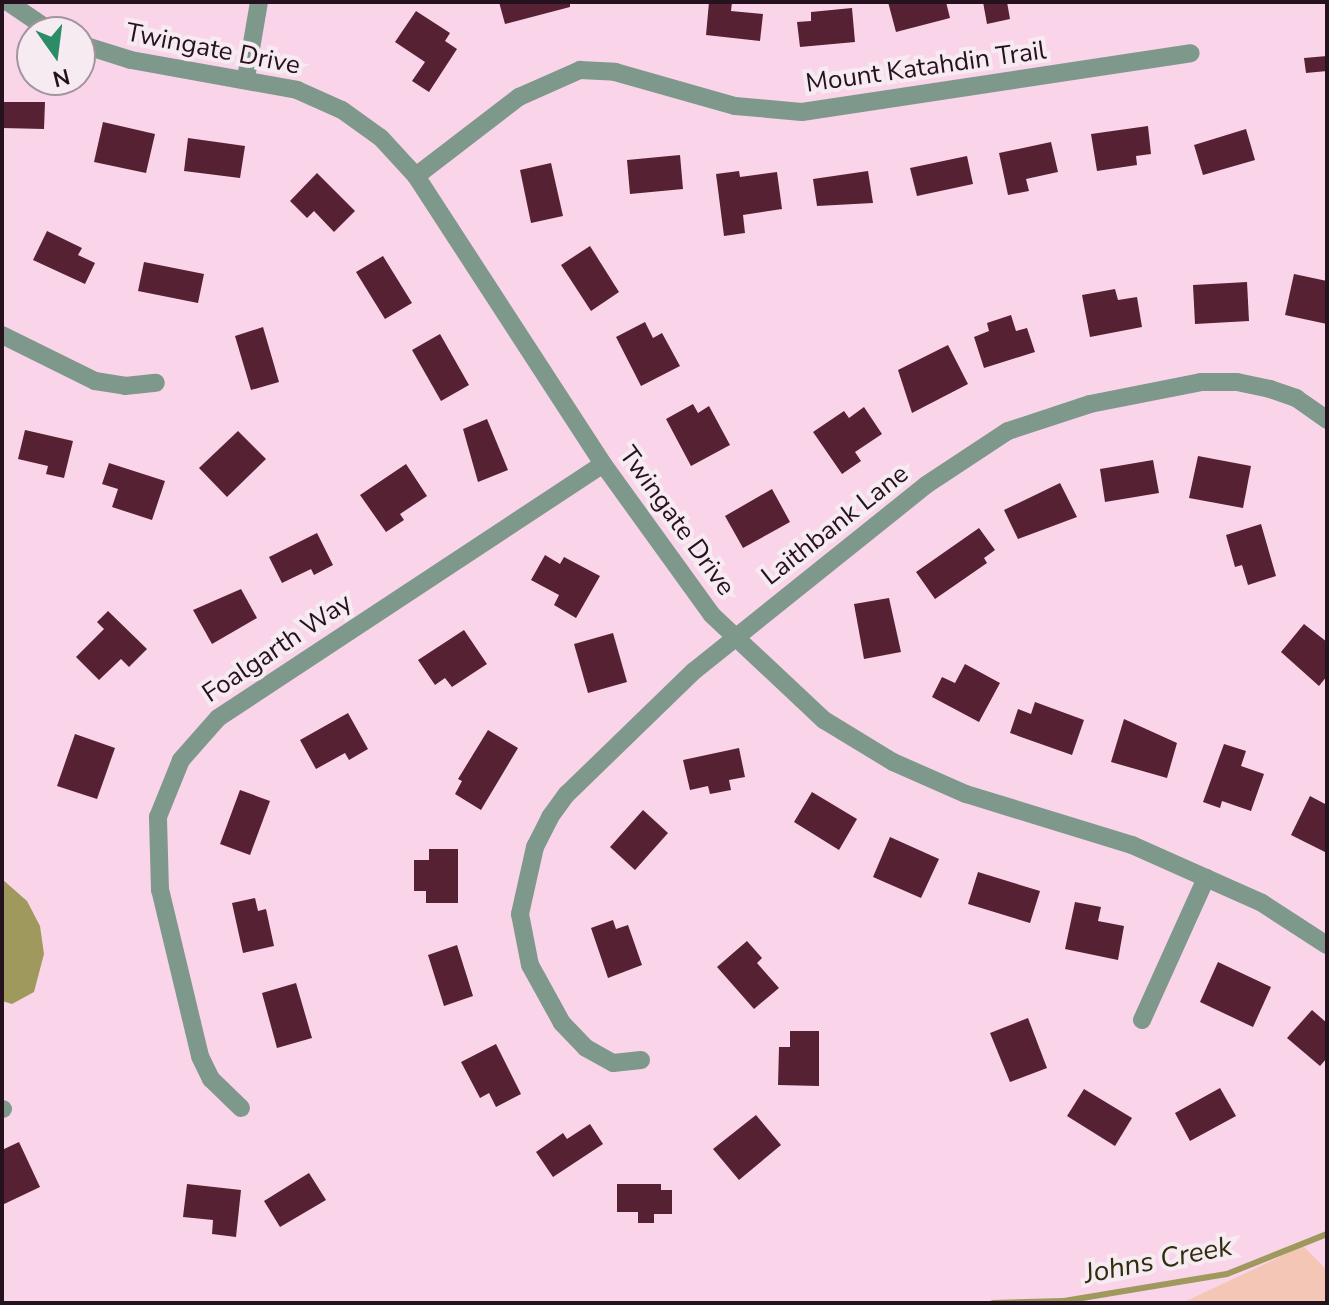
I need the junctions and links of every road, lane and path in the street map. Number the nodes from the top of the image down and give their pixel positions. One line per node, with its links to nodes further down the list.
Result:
1 (8, 2): 3 (street)
2 (259, 2): 6 (street)
3 (29, 16)
4 (96, 49): 6 (street, Twingate Drive)
5 (1191, 53): 7 (street, Mount Katahdin Trail)
6 (246, 78): 7 (street, Twingate Drive)
7 (416, 176): 11 (street, Twingate Drive)
8 (3, 339): 9 (street)
9 (156, 383)
10 (1327, 420): 12 (street, Laithbank Lane)
11 (603, 464): 12 (street, Twingate Drive); 17 (street, Foalgarth Way)
12 (734, 638): 13 (street, Twingate Drive); 16 (street, Laithbank Lane)
13 (1206, 878): 14 (street, Twingate Drive); 15 (street)
14 (1327, 945)
15 (1142, 1020)
16 (641, 1060)
17 (241, 1108)

